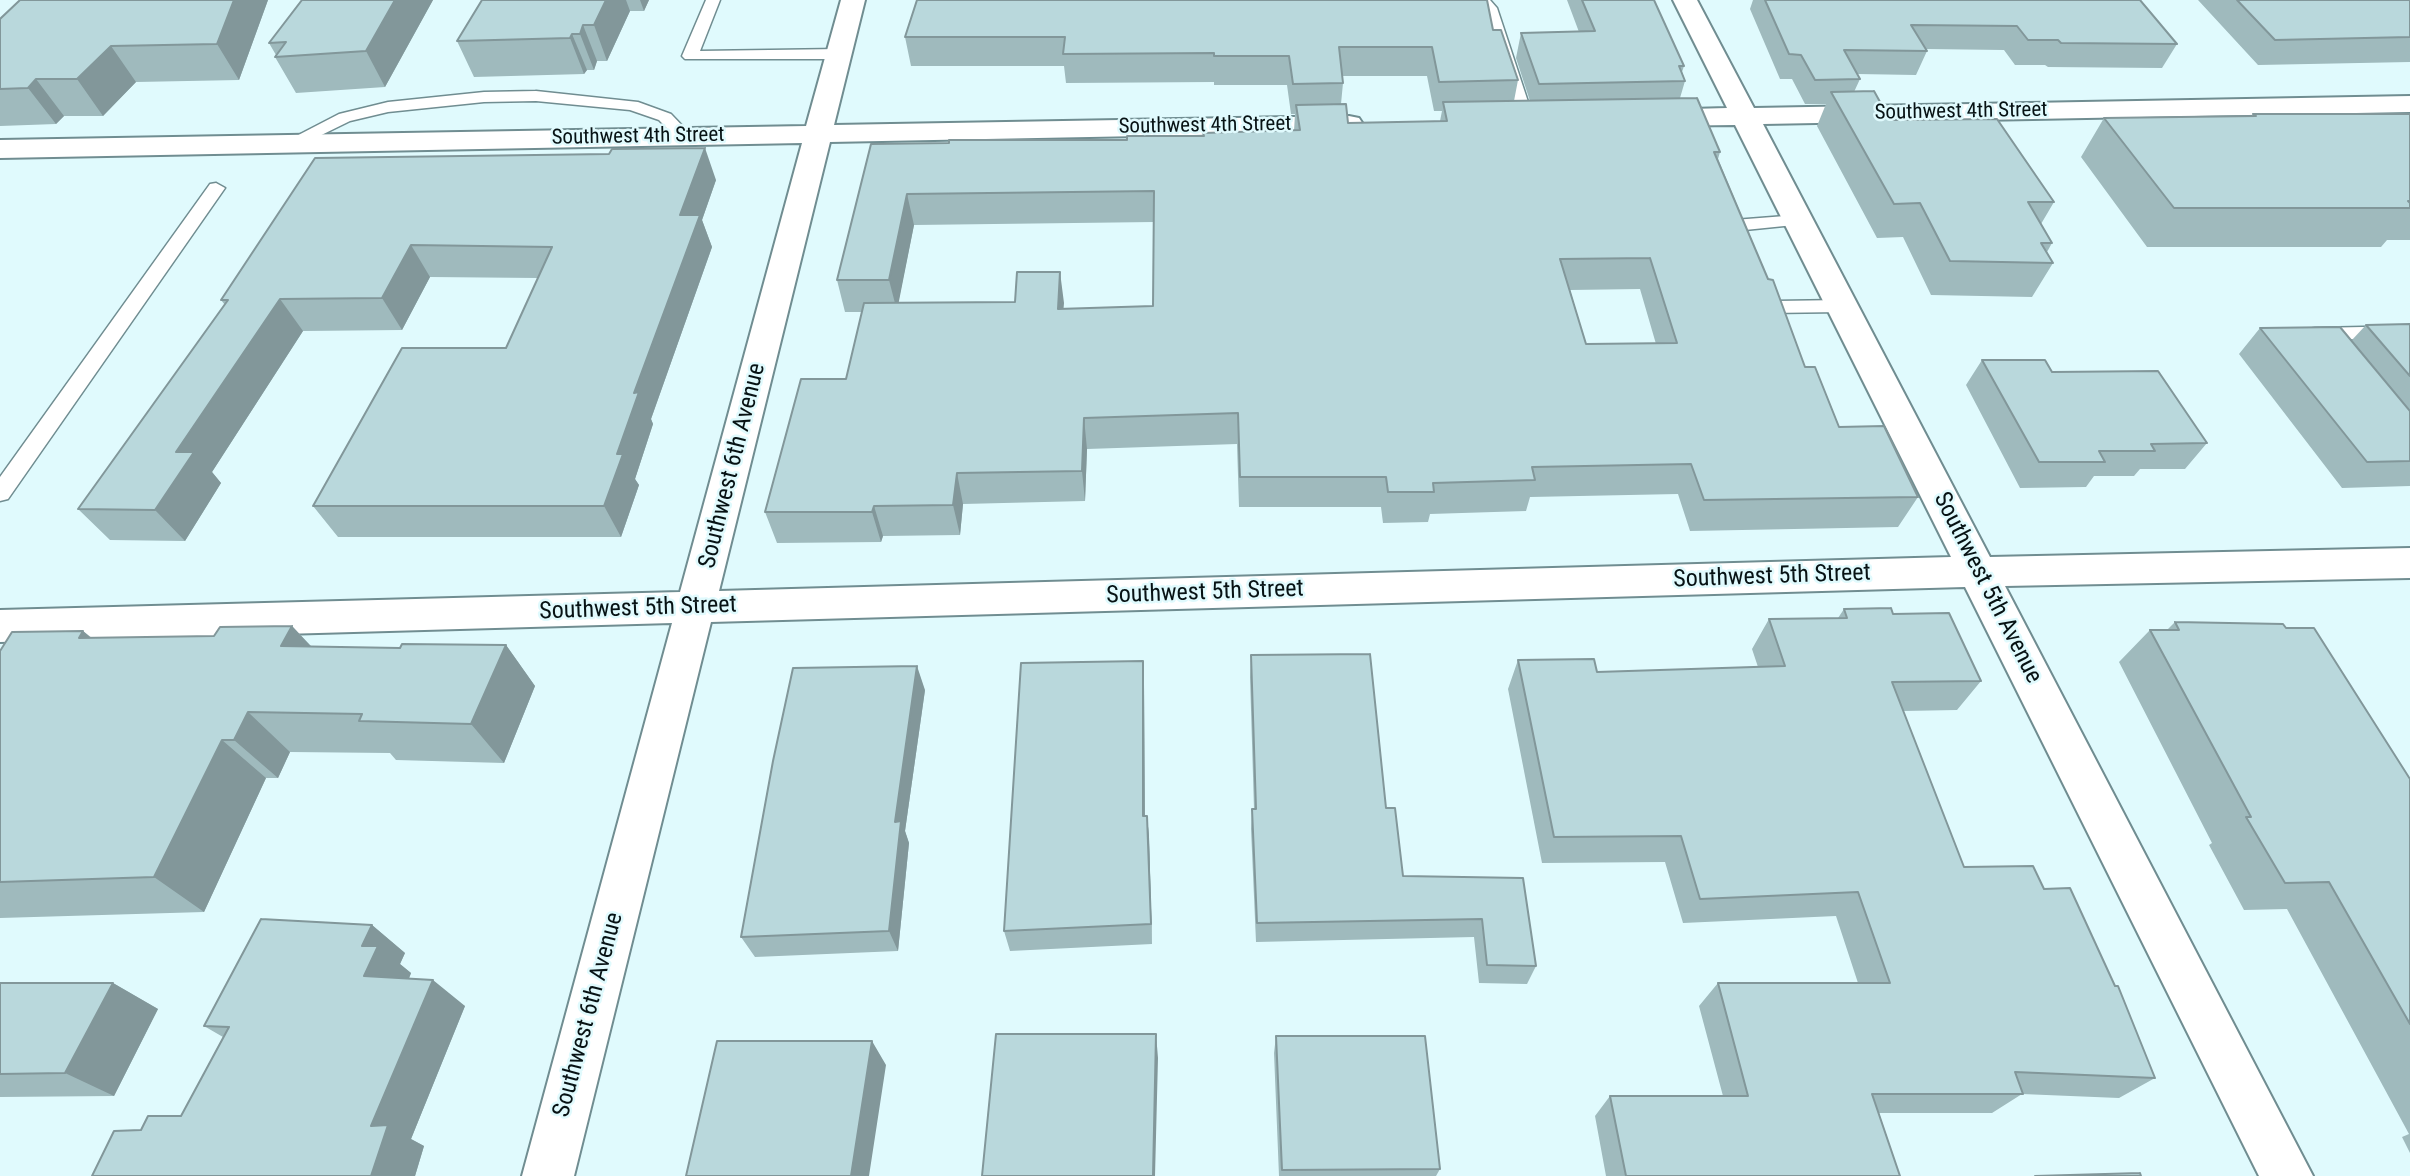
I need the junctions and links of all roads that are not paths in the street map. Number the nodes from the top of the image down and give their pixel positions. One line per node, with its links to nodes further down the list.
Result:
1 (713, 0): 5 (lane)
2 (853, 0): 5 (street, Southwest 6th Avenue)
3 (1481, 0): 9 (lane)
4 (1685, 0): 7 (street, Southwest 5th Avenue)
5 (839, 54): 11 (street, Southwest 6th Avenue)
6 (2410, 104): 7 (street, Southwest 4th Street)
7 (1745, 116): 8 (street, Southwest 4th Street); 16 (street, Southwest 5th Avenue)
8 (1621, 119)
9 (1526, 120)
10 (1376, 123): 11 (street, Southwest 4th Street)
11 (819, 133): 12 (street, Southwest 4th Street); 23 (street, Southwest 6th Avenue)
12 (684, 136): 13 (street, Southwest 4th Street); 13 (lane)
13 (291, 143): 14 (street, Southwest 4th Street)
14 (0, 149)
15 (216, 188): 20 (lane)
16 (1798, 220): 17 (street, Southwest 5th Avenue); 17 (lane)
17 (1842, 306): 22 (street, Southwest 5th Avenue)
18 (2410, 332): 19 (lane)
19 (2330, 353)
20 (0, 493)
21 (2410, 563): 22 (street, Southwest 5th Street)
22 (1979, 572): 23 (street, Southwest 5th Street); 26 (street, Southwest 5th Avenue)
23 (696, 608): 24 (street, Southwest 5th Street); 25 (street, Southwest 6th Avenue)
24 (13, 638)
25 (548, 1176)
26 (2287, 1176)

